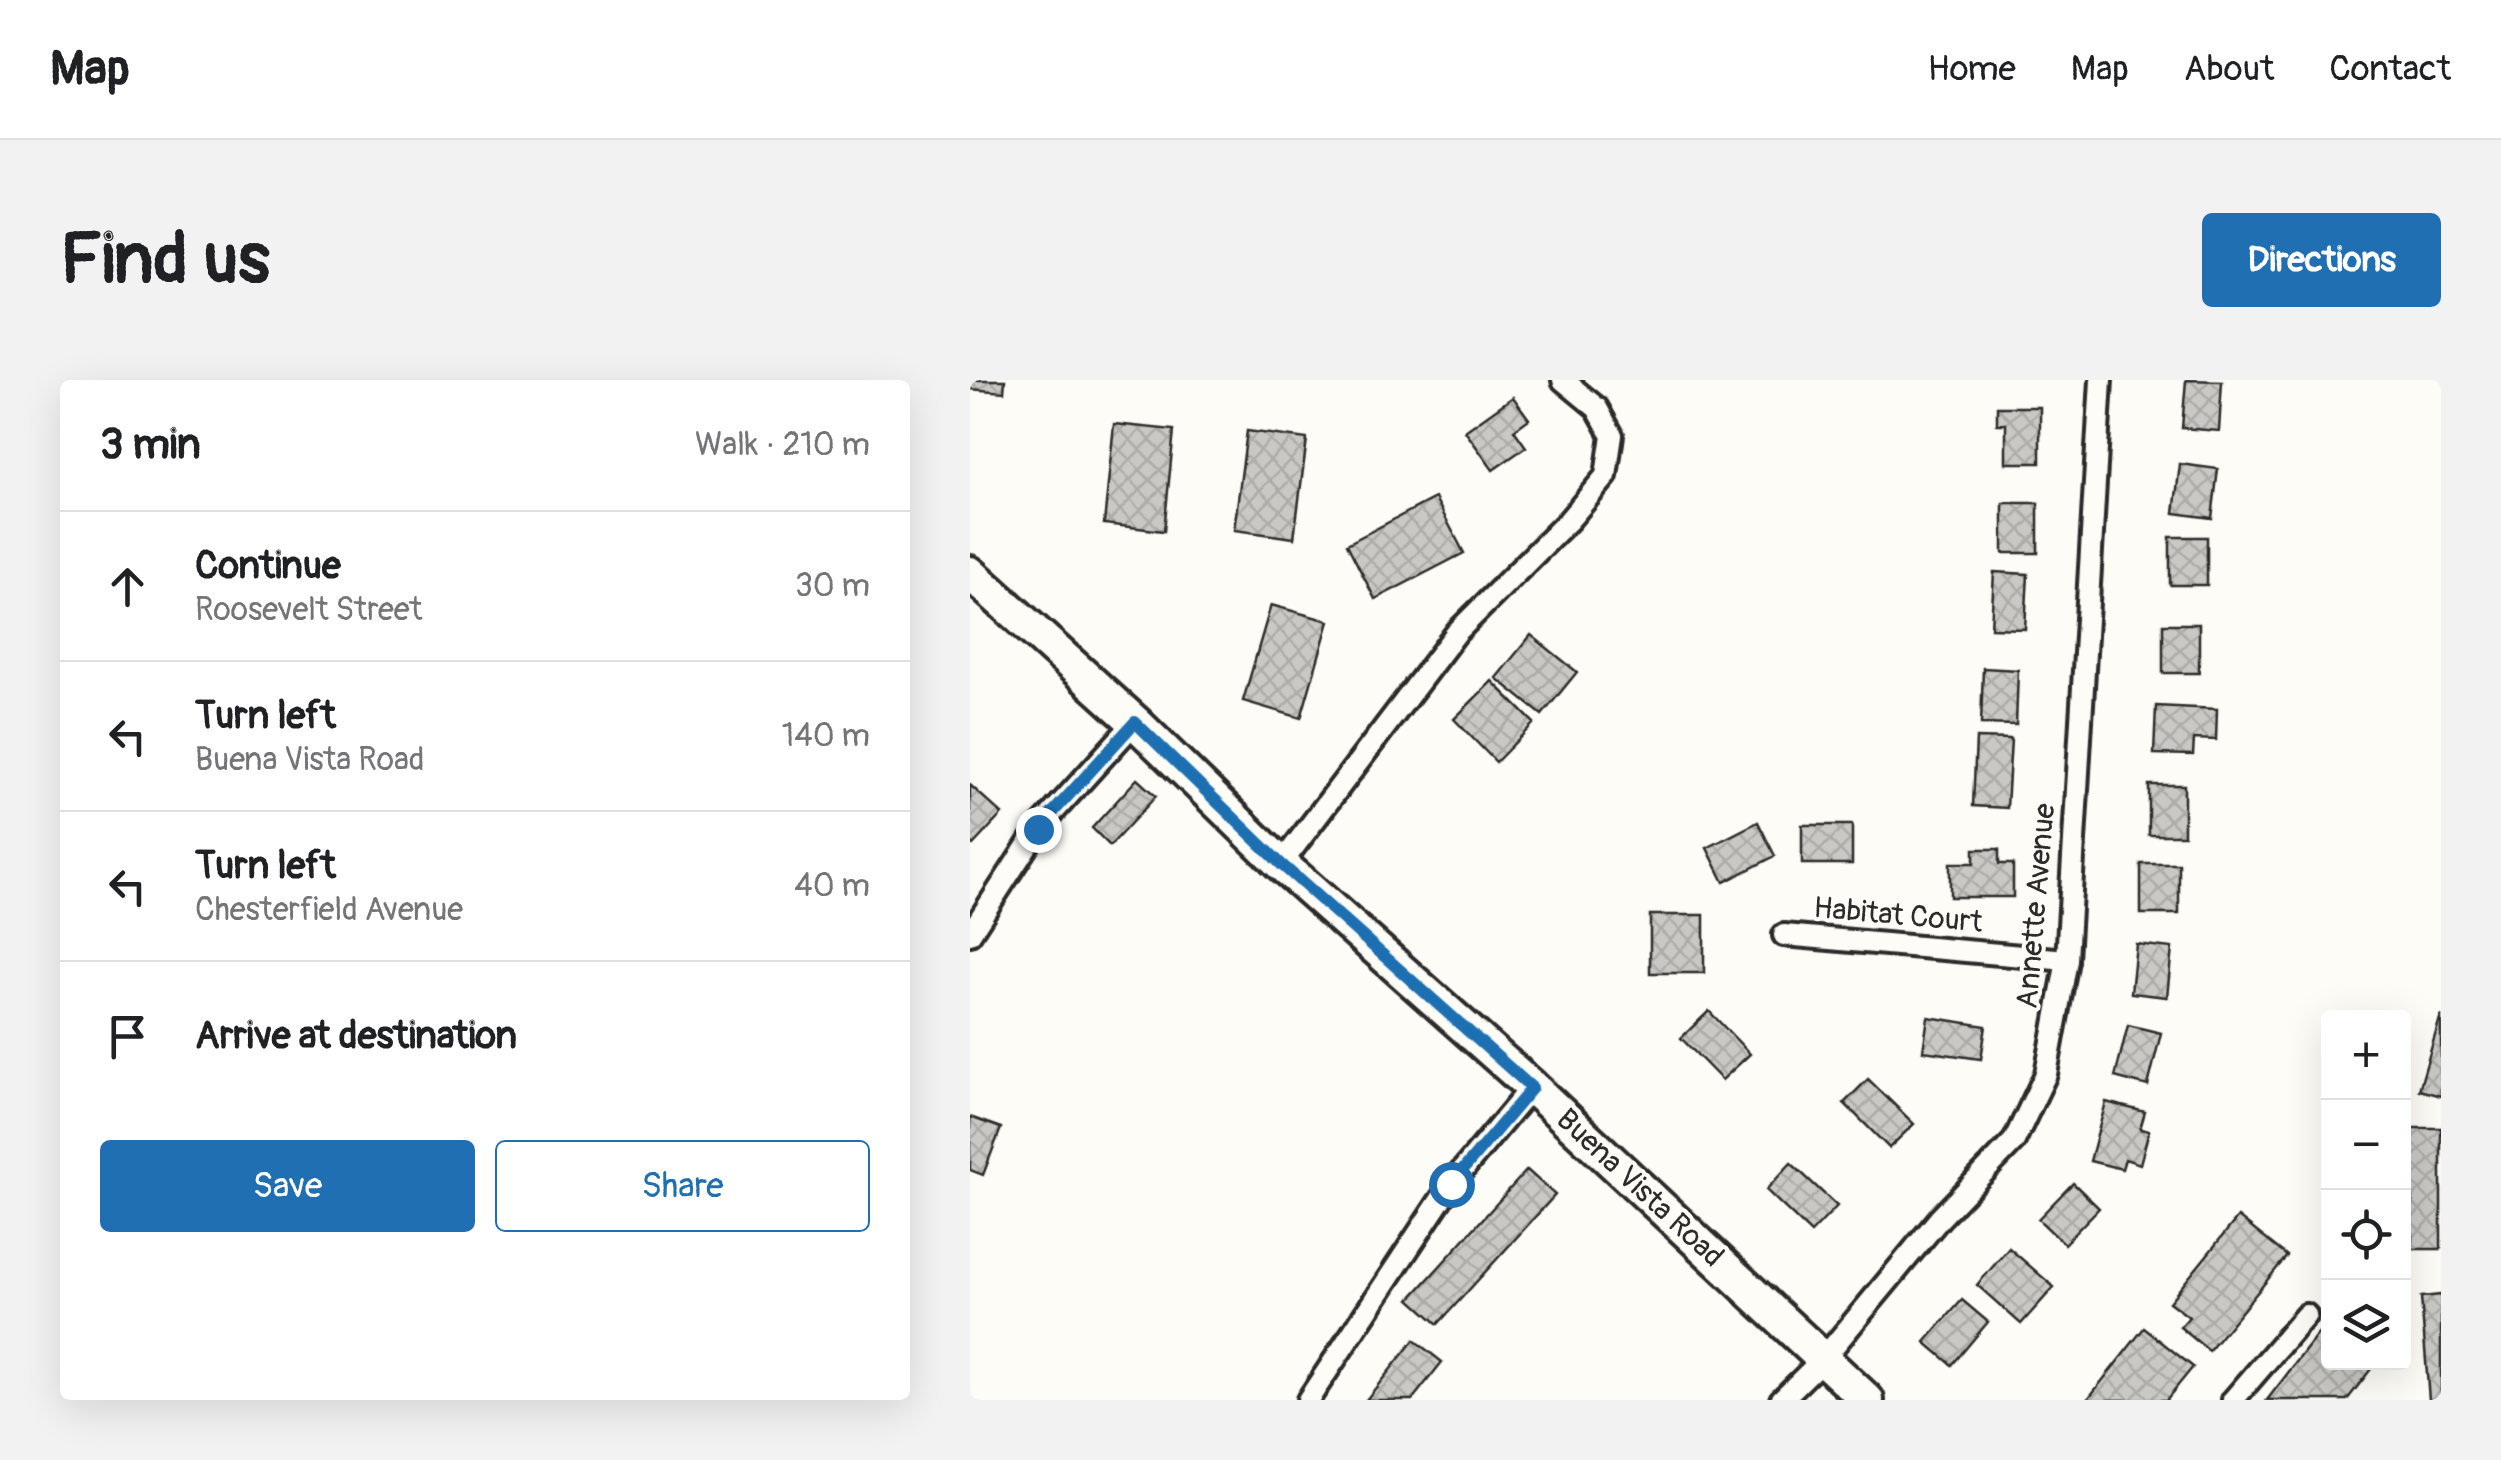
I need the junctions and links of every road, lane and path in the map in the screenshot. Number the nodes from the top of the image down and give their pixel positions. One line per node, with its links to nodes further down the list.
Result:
1 (1563, 380): 5 (street)
2 (2101, 380): 8 (street, Annette Avenue)
3 (970, 573): 4 (main road, Buena Vista Road)
4 (1135, 722): 5 (main road, Buena Vista Road); 6 (street)
5 (1281, 864): 9 (main road, Buena Vista Road)
6 (970, 934)
7 (1784, 935): 8 (street, Habitat Court)
8 (2066, 960): 11 (street, Annette Avenue)
9 (1532, 1088): 11 (main road, Buena Vista Road); 12 (street)
10 (2306, 1315): 15 (street)
11 (1823, 1359): 13 (street, Annette Avenue); 14 (main road, Buena Vista Road)
12 (1308, 1400)
13 (1781, 1400)
14 (1867, 1400)
15 (2232, 1400)

